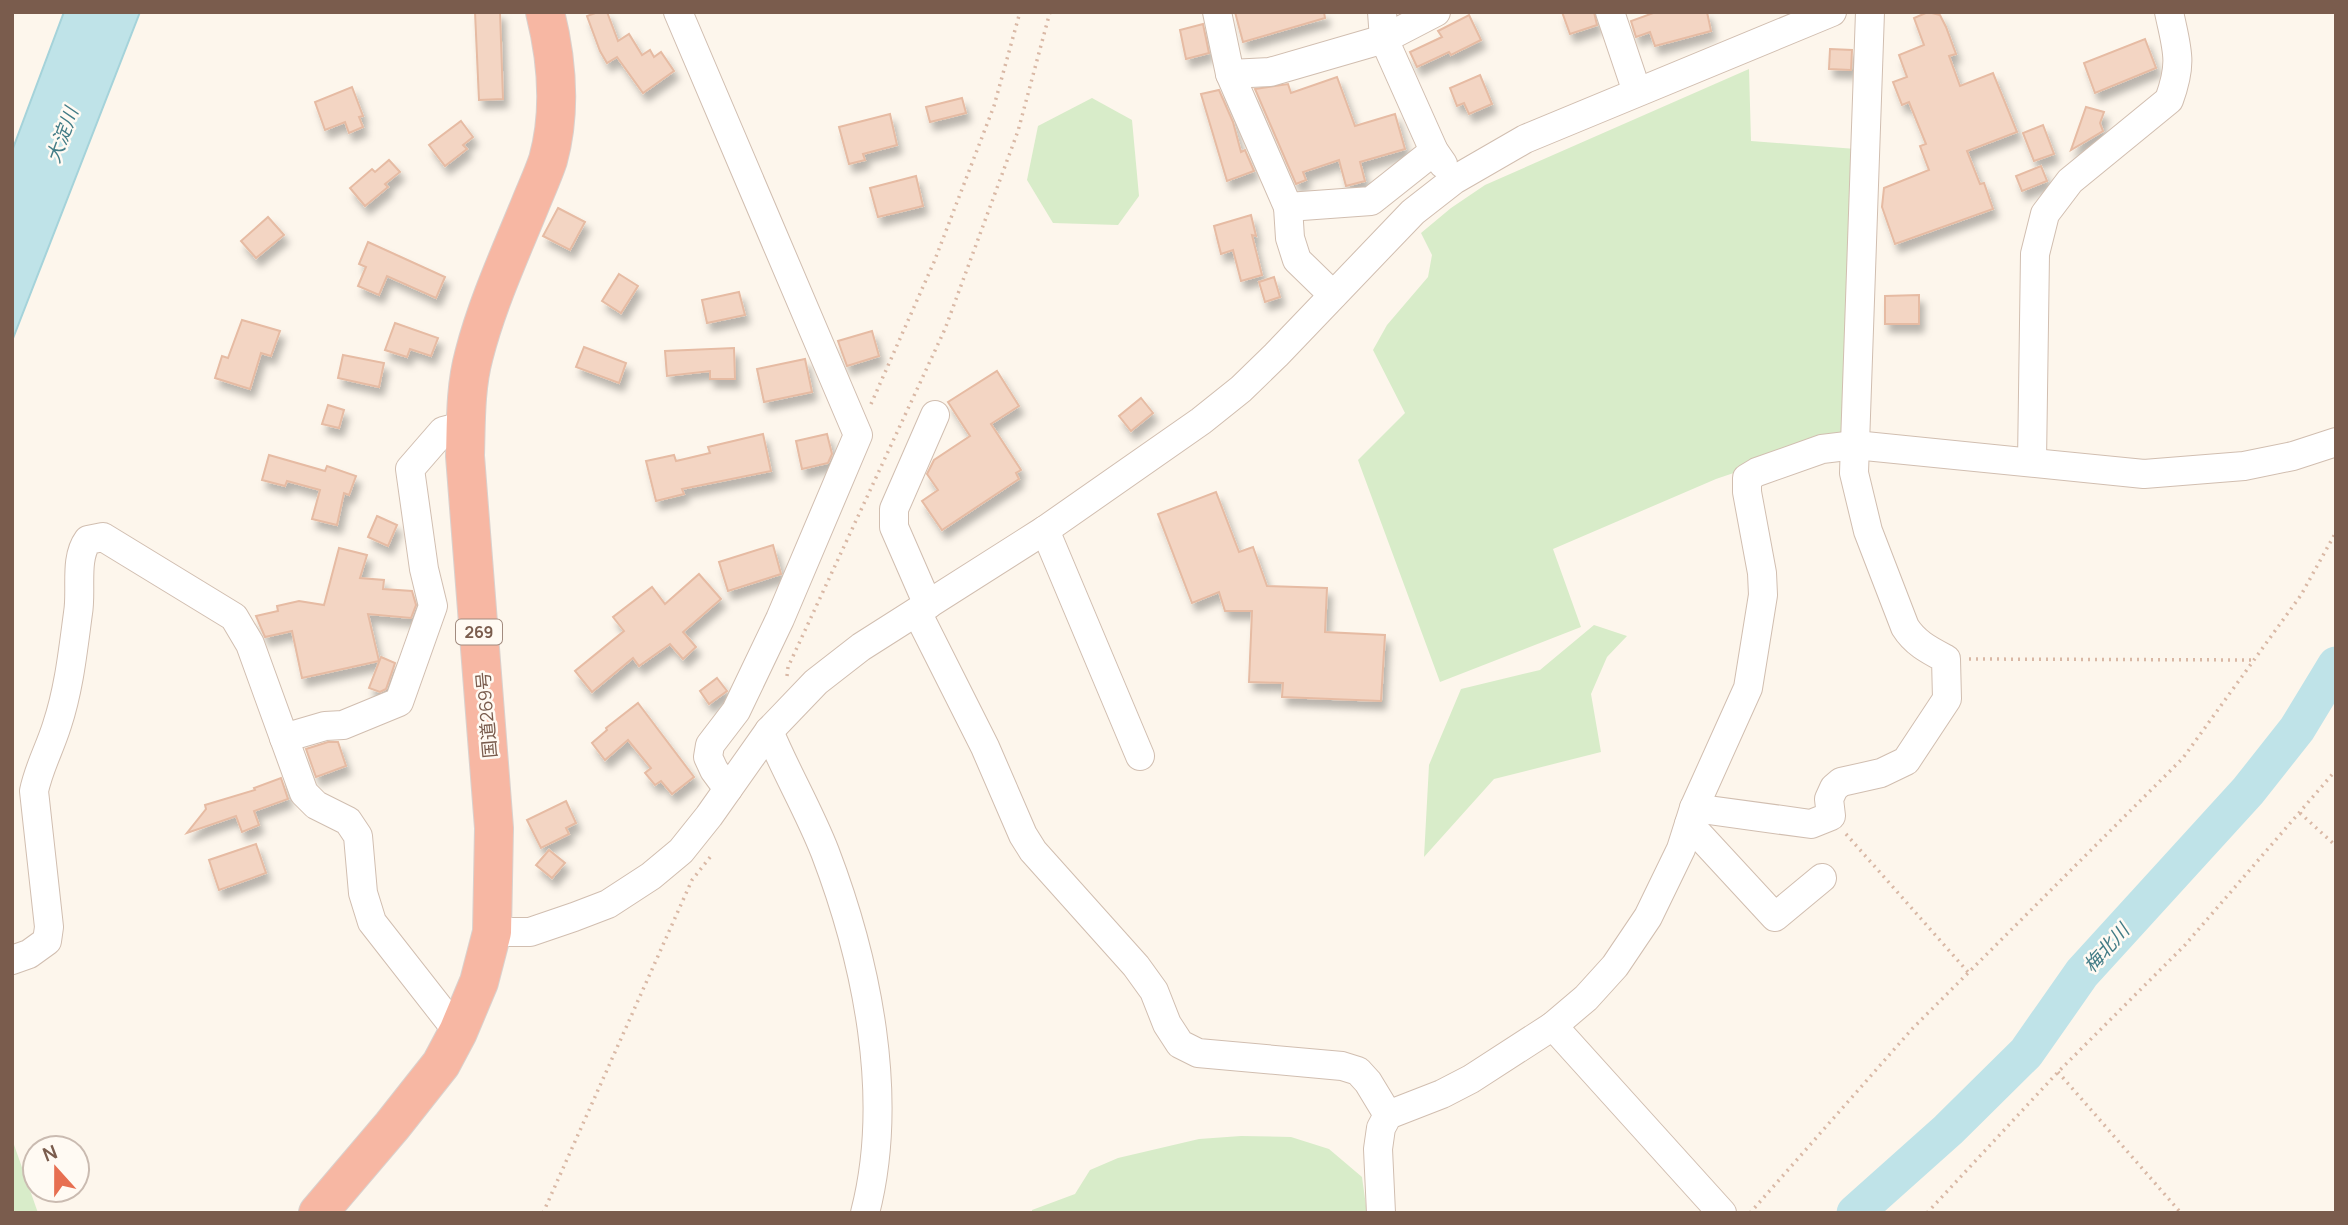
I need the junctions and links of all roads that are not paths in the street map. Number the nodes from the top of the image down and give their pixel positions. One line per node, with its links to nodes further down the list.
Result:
1 (545, 12): 17 (highway, 国道269号 / 269)
2 (678, 12): 26 (street)
3 (1217, 12): 10 (street)
4 (1436, 12): 9 (street)
5 (1610, 12): 11 (street)
6 (1832, 12): 11 (street)
7 (1870, 12): 19 (street)
8 (2169, 12): 20 (street)
9 (1383, 26): 10 (street); 12 (street)
10 (1230, 74): 14 (street)
11 (1637, 92): 13 (street)
12 (1434, 151): 13 (street); 14 (street)
13 (1454, 180): 15 (street)
14 (1288, 207): 15 (street)
15 (1334, 295): 21 (street)
16 (935, 415): 22 (street)
17 (466, 425): 24 (street); 29 (highway, 国道269号 / 269)
18 (2336, 442): 20 (street)
19 (1855, 445): 20 (street); 27 (street); 27 (street)
20 (2032, 462)
21 (1045, 530): 22 (street); 25 (street)
22 (922, 609): 23 (street); 33 (street)
23 (769, 731): 26 (street); 35 (street)
24 (284, 738): 30 (street); 32 (street)
25 (1140, 757)
26 (728, 789): 29 (street)
27 (1691, 816): 28 (street); 31 (street)
28 (1822, 878)
29 (492, 932): 32 (highway, 国道269号 / 269)
30 (12, 960)
31 (1553, 1026): 33 (street); 37 (street)
32 (458, 1031): 34 (highway, 国道269号 / 269)
33 (1388, 1115): 36 (street)
34 (318, 1213)
35 (865, 1213)
36 (1381, 1213)
37 (1722, 1213)

